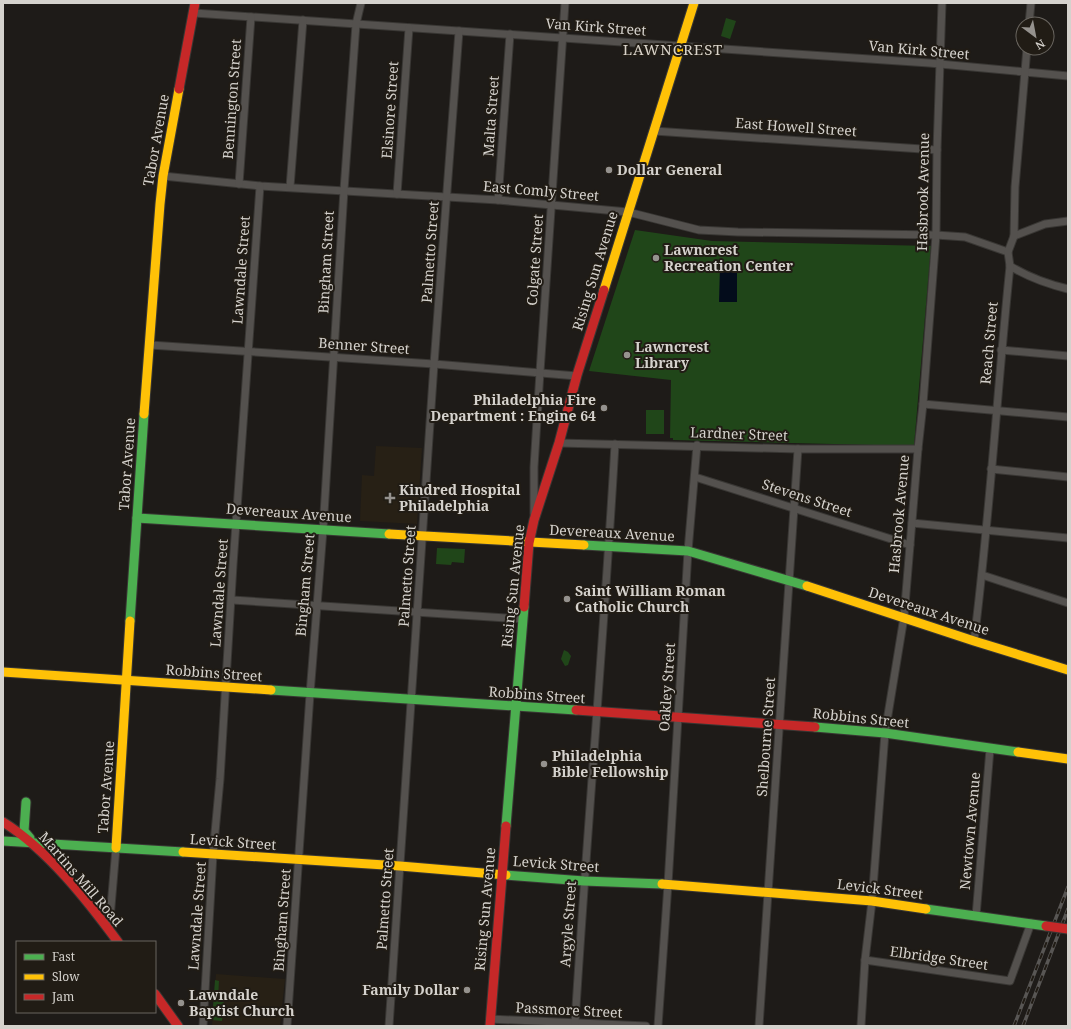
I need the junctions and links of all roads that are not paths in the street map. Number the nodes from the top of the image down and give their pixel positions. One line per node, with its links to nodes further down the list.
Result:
1 (195, 3): 7 (street, Tabor Avenue)
2 (361, 3): 11 (street, Bingham Street)
3 (565, 3): 15 (street, Colgate Street)
4 (694, 3): 16 (street, Rising Sun Avenue)
5 (942, 3): 18 (street, Hasbrook Avenue)
6 (1031, 3): 8 (street)
7 (194, 13): 9 (street, Van Kirk Street); 23 (street, Tabor Avenue)
8 (1030, 16)
9 (251, 17): 10 (street, Van Kirk Street); 24 (street, Bennington Street)
10 (303, 20): 11 (street, Van Kirk Street); 26 (street)
11 (356, 24): 12 (street, Van Kirk Street); 27 (street, Bingham Street)
12 (409, 28): 13 (street, Van Kirk Street); 28 (street, Elsinore Street)
13 (460, 31): 14 (street, Van Kirk Street); 29 (street, Palmetto Street)
14 (510, 34): 15 (street, Van Kirk Street); 30 (street, Malta Street)
15 (563, 38): 16 (street, Van Kirk Street); 31 (street, Colgate Street)
16 (679, 46): 18 (street, Van Kirk Street); 21 (street, Rising Sun Avenue)
17 (1026, 56): 19 (street, Reach Street)
18 (939, 64): 19 (street, Van Kirk Street); 22 (street, Hasbrook Avenue)
19 (1025, 72): 20 (street, Van Kirk Street); 35 (street, Reach Street)
20 (1068, 76)
21 (654, 132): 22 (street, East Howell Street); 32 (street, Rising Sun Avenue)
22 (937, 150): 34 (street, Hasbrook Avenue)
23 (163, 176): 24 (street, East Comly Street); 39 (street, Tabor Avenue)
24 (239, 184): 25 (street, East Comly Street)
25 (260, 186): 26 (street, East Comly Street); 41 (street, Lawndale Street)
26 (290, 187): 27 (street, East Comly Street)
27 (344, 190): 28 (street, East Comly Street); 43 (street, Bingham Street)
28 (397, 194): 29 (street, East Comly Street)
29 (447, 197): 30 (street, East Comly Street); 44 (street, Palmetto Street)
30 (498, 200): 31 (street, East Comly Street)
31 (552, 204): 32 (street, East Comly Street); 45 (street, Colgate Street)
32 (628, 212): 34 (street, East Comly Street); 46 (street, Rising Sun Avenue)
33 (1068, 221): 35 (street)
34 (936, 235): 36 (street, East Comly Street); 47 (street, Hasbrook Avenue)
35 (1014, 236): 36 (street, Reach Street)
36 (1008, 252): 37 (street, Reach Street)
37 (1010, 266): 38 (street); 40 (street, Reach Street)
38 (1068, 289)
39 (150, 345): 41 (street, Benner Street); 59 (street, Tabor Avenue)
40 (1001, 350): 42 (street); 48 (street, Reach Street)
41 (248, 352): 43 (street, Benner Street); 61 (street, Lawndale Street)
42 (1068, 356)
43 (334, 358): 44 (street, Benner Street); 63 (street, Bingham Street)
44 (434, 364): 45 (street, Benner Street); 65 (street, Palmetto Street)
45 (540, 372): 46 (street, Benner Street); 60 (street, Colgate Street)
46 (577, 376): 50 (street, Rising Sun Avenue)
47 (923, 404): 48 (street); 54 (street, Hasbrook Avenue)
48 (996, 411): 49 (street); 55 (street, Reach Street)
49 (1068, 417)
50 (559, 443): 51 (street, Lardner Street); 60 (street, Rising Sun Avenue)
51 (615, 444): 52 (street, Lardner Street); 69 (street, Argyle Street)
52 (697, 445): 53 (street, Lardner Street); 56 (street, Oakley Street)
53 (798, 449): 54 (street, Lardner Street); 58 (street, Shelbourne Street)
54 (918, 449): 62 (street, Hasbrook Avenue)
55 (991, 469): 57 (street); 64 (street, Reach Street)
56 (695, 477): 58 (street, Stevens Street); 70 (street, Oakley Street)
57 (1068, 477)
58 (794, 508): 68 (street, Stevens Street); 72 (street, Shelbourne Street)
59 (137, 518): 61 (street, Devereaux Avenue); 82 (street, Tabor Avenue)
60 (534, 520): 67 (street, Rising Sun Avenue)
61 (236, 523): 63 (street, Devereaux Avenue); 73 (street, Lawndale Street)
62 (912, 523): 64 (street); 68 (street, Hasbrook Avenue)
63 (323, 530): 65 (street, Devereaux Avenue); 75 (street, Bingham Street)
64 (986, 530): 66 (street); 71 (street, Reach Street)
65 (423, 536): 67 (street, Devereaux Avenue); 76 (street, Palmetto Street)
66 (1068, 538)
67 (530, 542): 69 (street, Devereaux Avenue); 78 (street, Rising Sun Avenue)
68 (910, 545): 77 (street, Hasbrook Avenue)
69 (609, 546): 70 (street, Devereaux Avenue); 87 (street, Argyle Street)
70 (688, 551): 72 (street, Devereaux Avenue); 88 (street, Oakley Street)
71 (982, 575): 74 (street); 79 (street, Reach Street)
72 (789, 580): 77 (street, Devereaux Avenue); 89 (street, Shelbourne Street)
73 (232, 600): 75 (street); 83 (street, Lawndale Street)
74 (1068, 603)
75 (316, 605): 76 (street); 84 (street, Bingham Street)
76 (418, 611): 78 (street); 85 (street, Palmetto Street)
77 (904, 617): 79 (street, Devereaux Avenue); 90 (street, Hasbrook Avenue)
78 (523, 619): 86 (street, Rising Sun Avenue)
79 (974, 641): 80 (street, Devereaux Avenue)
80 (1068, 670)
81 (3, 672): 82 (street, Robbins Street)
82 (126, 681): 83 (street, Robbins Street); 97 (street, Tabor Avenue)
83 (226, 688): 84 (street, Robbins Street); 98 (street, Lawndale Street)
84 (310, 694): 85 (street, Robbins Street); 99 (street, Bingham Street)
85 (412, 700): 86 (street, Robbins Street); 100 (street, Palmetto Street)
86 (515, 707): 87 (street, Robbins Street); 101 (street, Rising Sun Avenue)
87 (596, 713): 88 (street, Robbins Street); 102 (street, Argyle Street)
88 (678, 718): 89 (street, Robbins Street); 103 (street, Oakley Street)
89 (780, 724): 90 (street, Robbins Street); 104 (street, Shelbourne Street)
90 (885, 733): 91 (street, Robbins Street); 105 (street, Hasbrook Avenue)
91 (990, 749): 92 (street, Robbins Street); 106 (street, Newtown Avenue)
92 (1068, 759)
93 (26, 802): 96 (street)
94 (3, 822): 96 (street, Martins Mill Road)
95 (3, 841): 96 (street, Levick Street)
96 (33, 842): 97 (street, Levick Street); 109 (street, Martins Mill Road)
97 (116, 848): 98 (street, Levick Street); 109 (street, Tabor Avenue)
98 (213, 854): 99 (street, Levick Street); 116 (street, Lawndale Street)
99 (299, 860): 100 (street, Levick Street); 117 (street, Bingham Street)
100 (400, 866): 101 (street, Levick Street); 118 (street, Palmetto Street)
101 (502, 874): 102 (street, Levick Street); 113 (street, Rising Sun Avenue)
102 (584, 881): 103 (street, Levick Street); 114 (street, Argyle Street)
103 (668, 884): 104 (street, Levick Street); 120 (street, Oakley Street)
104 (769, 892): 105 (street, Levick Street); 121 (street, Shelbourne Street)
105 (872, 901): 106 (street, Levick Street); 111 (street, Hasbrook Avenue)
106 (976, 916): 107 (street, Levick Street)
107 (1031, 923): 108 (street, Levick Street, bridge); 111 (street, Elbridge Street)
108 (1068, 929)
109 (109, 930): 110 (street, Martins Mill Road)
110 (117, 941)
111 (865, 960): 122 (street, Hasbrook Avenue)
112 (156, 995): 115 (street)
113 (490, 1022): 114 (street, Passmore Street)
114 (575, 1023): 119 (street, Passmore Street)
115 (178, 1026)
116 (203, 1026)
117 (287, 1026)
118 (389, 1026)
119 (646, 1026)
120 (658, 1026)
121 (759, 1026)
122 (861, 1026)

